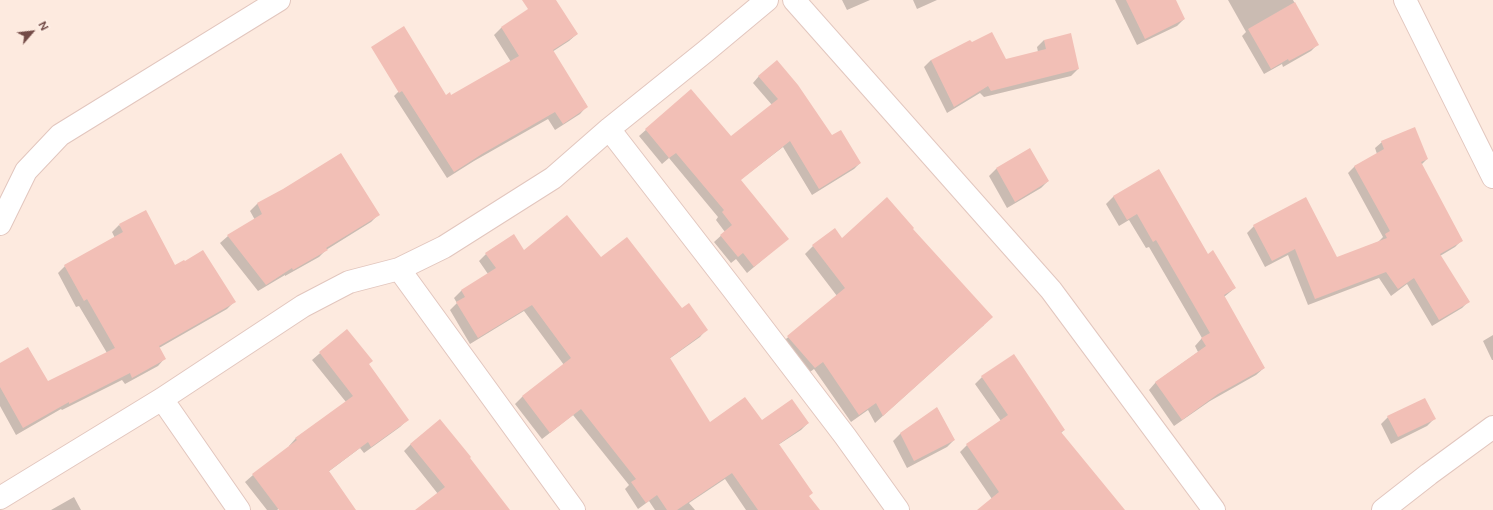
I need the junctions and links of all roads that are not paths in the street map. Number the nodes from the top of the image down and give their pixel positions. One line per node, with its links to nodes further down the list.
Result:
1 (279, 0): 7 (street)
2 (767, 0): 5 (street)
3 (794, 0): 15 (street)
4 (1405, 0): 6 (street)
5 (609, 129): 8 (street); 14 (street)
6 (1493, 177)
7 (0, 224)
8 (399, 270): 9 (street); 12 (street)
9 (162, 399): 11 (street); 13 (street)
10 (1493, 427): 16 (street)
11 (0, 498)
12 (567, 507)
13 (239, 510)
14 (898, 510)
15 (1214, 510)
16 (1383, 510)

